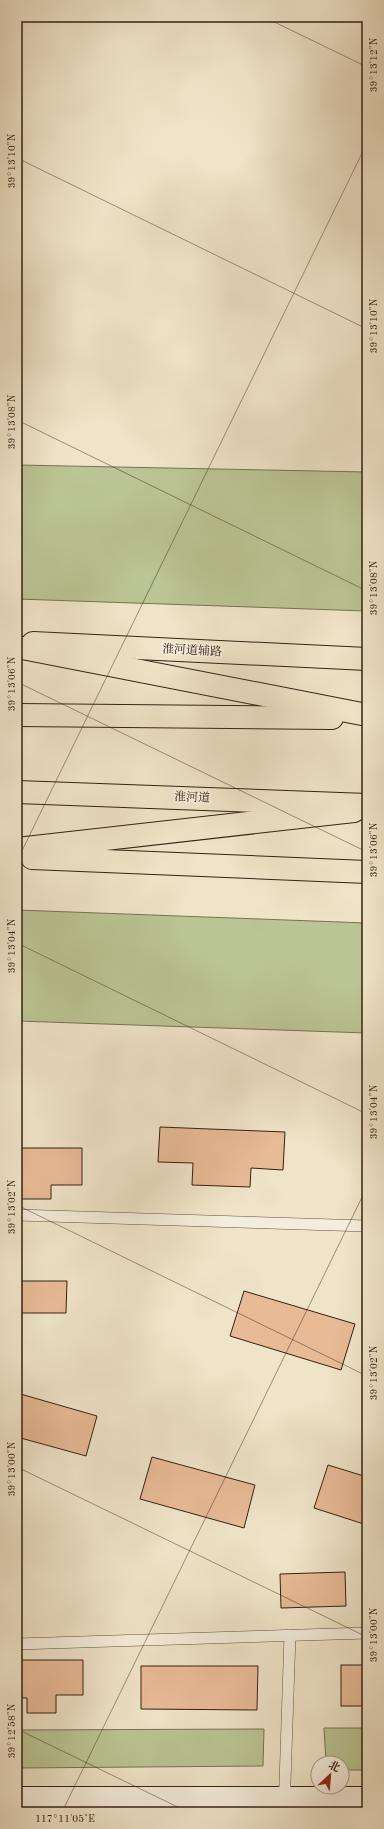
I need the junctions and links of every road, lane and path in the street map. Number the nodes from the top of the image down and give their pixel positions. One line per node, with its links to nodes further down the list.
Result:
1 (17, 643): 3 (main road, 淮河道辅路)
2 (17, 647): 5 (main road)
3 (367, 659)
4 (17, 715): 6 (main road)
5 (367, 715)
6 (367, 719)
7 (17, 792): 8 (main road, 淮河道)
8 (367, 805)
9 (367, 810): 10 (main road)
10 (17, 849)
11 (17, 858): 12 (main road)
12 (367, 872)
13 (17, 1215): 14 (lane)
14 (367, 1226)
15 (367, 1633): 16 (lane)
16 (290, 1635): 17 (lane); 20 (lane)
17 (17, 1644)
18 (17, 1798): 20 (street)
19 (367, 1798): 20 (street)
20 (284, 1805)

